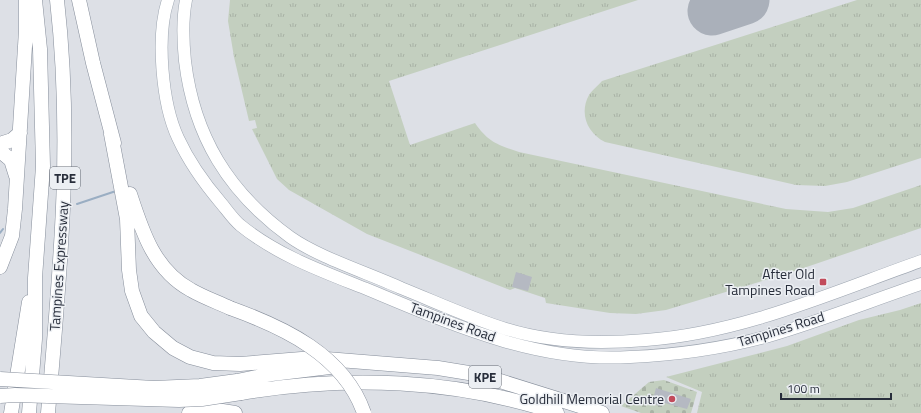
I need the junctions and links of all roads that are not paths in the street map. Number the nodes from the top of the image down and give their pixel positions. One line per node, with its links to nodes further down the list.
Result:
1 (26, 0): 7 (highway)
2 (35, 0): 14 (highway, Tampines Expressway / TPE)
3 (57, 0): 24 (highway, Tampines Expressway / TPE)
4 (79, 0): 8 (highway)
5 (168, 0): 17 (main road, Tampines Road)
6 (186, 0): 16 (main road, Tampines Road)
7 (20, 133): 9 (highway); 11 (highway)
8 (111, 134): 18 (highway); 27 (highway, bridge)
9 (0, 144)
10 (0, 151): 11 (highway)
11 (17, 178): 13 (highway)
12 (921, 261): 16 (main road, Tampines Road)
13 (1, 266)
14 (35, 278): 22 (highway); 23 (highway, Tampines Expressway / TPE)
15 (921, 284): 17 (main road, Tampines Road)
16 (756, 320): 17 (main road)
17 (770, 335)
18 (363, 362): 20 (highway); 29 (highway, KPE)
19 (0, 379): 20 (highway, bridge)
20 (239, 387): 21 (highway, bridge); 28 (highway, KPE)
21 (0, 396)
22 (11, 413)
23 (29, 413)
24 (48, 413)
25 (189, 413): 26 (highway)
26 (235, 413)
27 (364, 413)
28 (557, 413)
29 (602, 413)

